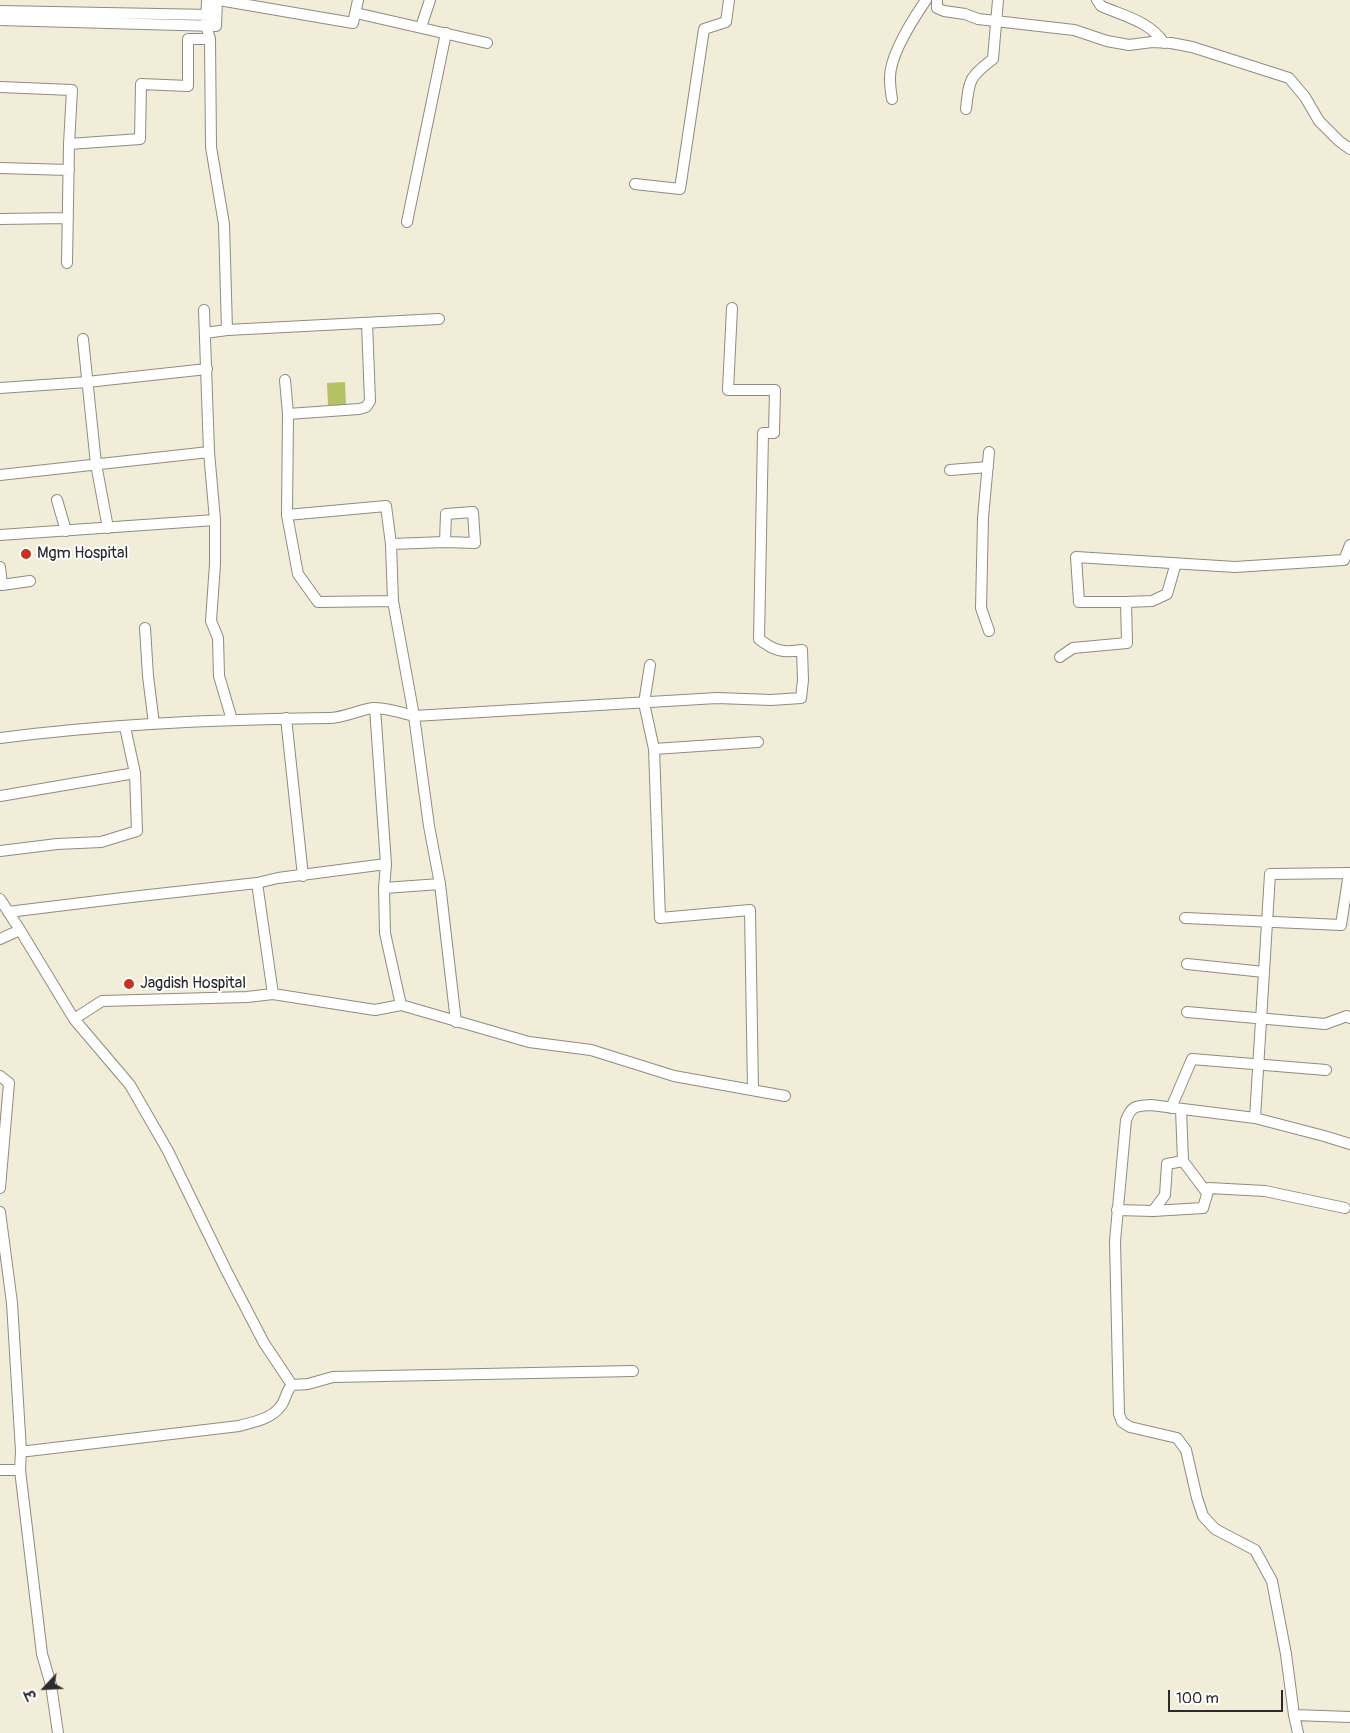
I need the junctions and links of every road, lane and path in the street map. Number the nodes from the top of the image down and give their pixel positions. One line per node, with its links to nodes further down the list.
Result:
1 (206, 0): 13 (street)
2 (218, 0): 11 (street); 13 (street)
3 (358, 0): 11 (street)
4 (430, 0): 15 (street)
5 (729, 0): 27 (street)
6 (926, 0): 21 (street)
7 (937, 0): 14 (street)
8 (998, 0): 14 (street)
9 (1097, 0): 18 (street)
10 (0, 11): 13 (street)
11 (356, 13): 15 (street)
12 (0, 20): 13 (street)
13 (211, 20): 17 (street)
14 (997, 21): 18 (street); 22 (street)
15 (421, 27): 16 (street)
16 (446, 33): 19 (street); 30 (street)
17 (210, 39): 23 (street); 36 (street)
18 (1164, 42): 24 (street)
19 (487, 43)
20 (0, 87): 23 (street)
21 (892, 99)
22 (966, 109)
23 (69, 144): 26 (street)
24 (1350, 149)
25 (0, 168): 26 (street)
26 (69, 170): 28 (street)
27 (635, 184)
28 (68, 218): 29 (street); 31 (street)
29 (0, 219)
30 (408, 222)
31 (67, 263)
32 (732, 308): 68 (street)
33 (204, 310): 37 (street)
34 (439, 320): 35 (street)
35 (367, 322): 36 (street); 43 (street)
36 (227, 330): 37 (street)
37 (204, 333): 39 (street)
38 (83, 339): 41 (street)
39 (207, 369): 41 (street); 44 (street)
40 (285, 380): 43 (street)
41 (87, 382): 42 (street); 46 (street)
42 (0, 388)
43 (288, 414): 51 (street)
44 (209, 452): 46 (street); 52 (street)
45 (990, 452): 47 (street)
46 (96, 464): 49 (street); 53 (street)
47 (988, 467): 48 (street); 65 (street)
48 (950, 470)
49 (0, 475)
50 (57, 500): 54 (street)
51 (287, 515): 57 (street); 62 (street)
52 (215, 520): 53 (street); 72 (street)
53 (108, 528): 54 (street)
54 (66, 531): 55 (street)
55 (0, 534)
56 (445, 542): 57 (street)
57 (391, 544): 62 (street)
58 (1350, 544): 59 (street)
59 (1176, 563): 63 (street); 63 (street)
60 (0, 567): 61 (street)
61 (30, 581)
62 (393, 601): 70 (street)
63 (1126, 602): 66 (street)
64 (146, 628): 73 (street)
65 (989, 631)
66 (1060, 657)
67 (650, 665): 68 (street)
68 (644, 702): 70 (street); 77 (street)
69 (375, 708): 70 (street); 71 (street); 81 (street)
70 (414, 716): 85 (street)
71 (286, 718): 72 (street); 83 (street)
72 (232, 720): 73 (street)
73 (154, 724): 74 (street)
74 (125, 727): 75 (street); 78 (street)
75 (0, 738)
76 (758, 742): 77 (street)
77 (654, 749): 105 (street)
78 (135, 773): 79 (street); 80 (street)
79 (0, 796)
80 (0, 851)
81 (386, 864): 83 (street); 86 (street)
82 (1350, 873): 90 (street); 90 (street)
83 (303, 876): 84 (street)
84 (257, 883): 88 (street); 95 (street)
85 (440, 884): 86 (street); 101 (street)
86 (384, 888): 96 (street)
87 (0, 899): 88 (street)
88 (8, 912): 91 (street)
89 (1185, 918): 90 (street)
90 (1267, 921): 94 (street)
91 (20, 930): 92 (street); 100 (street)
92 (0, 939)
93 (1187, 964): 94 (street)
94 (1264, 972): 98 (street)
95 (273, 994): 96 (street); 100 (street)
96 (401, 1005): 101 (street)
97 (1187, 1012): 98 (street)
98 (1261, 1018): 99 (street); 102 (street)
99 (1350, 1018)
100 (74, 1019): 118 (street)
101 (456, 1022): 105 (street)
102 (1258, 1064): 103 (street); 107 (street); 108 (street)
103 (1326, 1070)
104 (0, 1076): 111 (street)
105 (753, 1090): 106 (street)
106 (785, 1096)
107 (1176, 1108): 108 (street); 110 (street); 114 (street)
108 (1255, 1118): 109 (street)
109 (1350, 1144)
110 (1183, 1161): 112 (street); 115 (street)
111 (0, 1188)
112 (1208, 1193): 113 (street); 115 (street)
113 (1345, 1208)
114 (1117, 1210): 115 (street); 122 (street)
115 (1154, 1210)
116 (0, 1212): 119 (street)
117 (634, 1371): 118 (street)
118 (292, 1386): 119 (street)
119 (21, 1451): 121 (street)
120 (0, 1470): 121 (street)
121 (20, 1470): 124 (street)
122 (1294, 1715): 123 (street); 125 (street)
123 (1350, 1717)
124 (58, 1733)
125 (1298, 1733)

